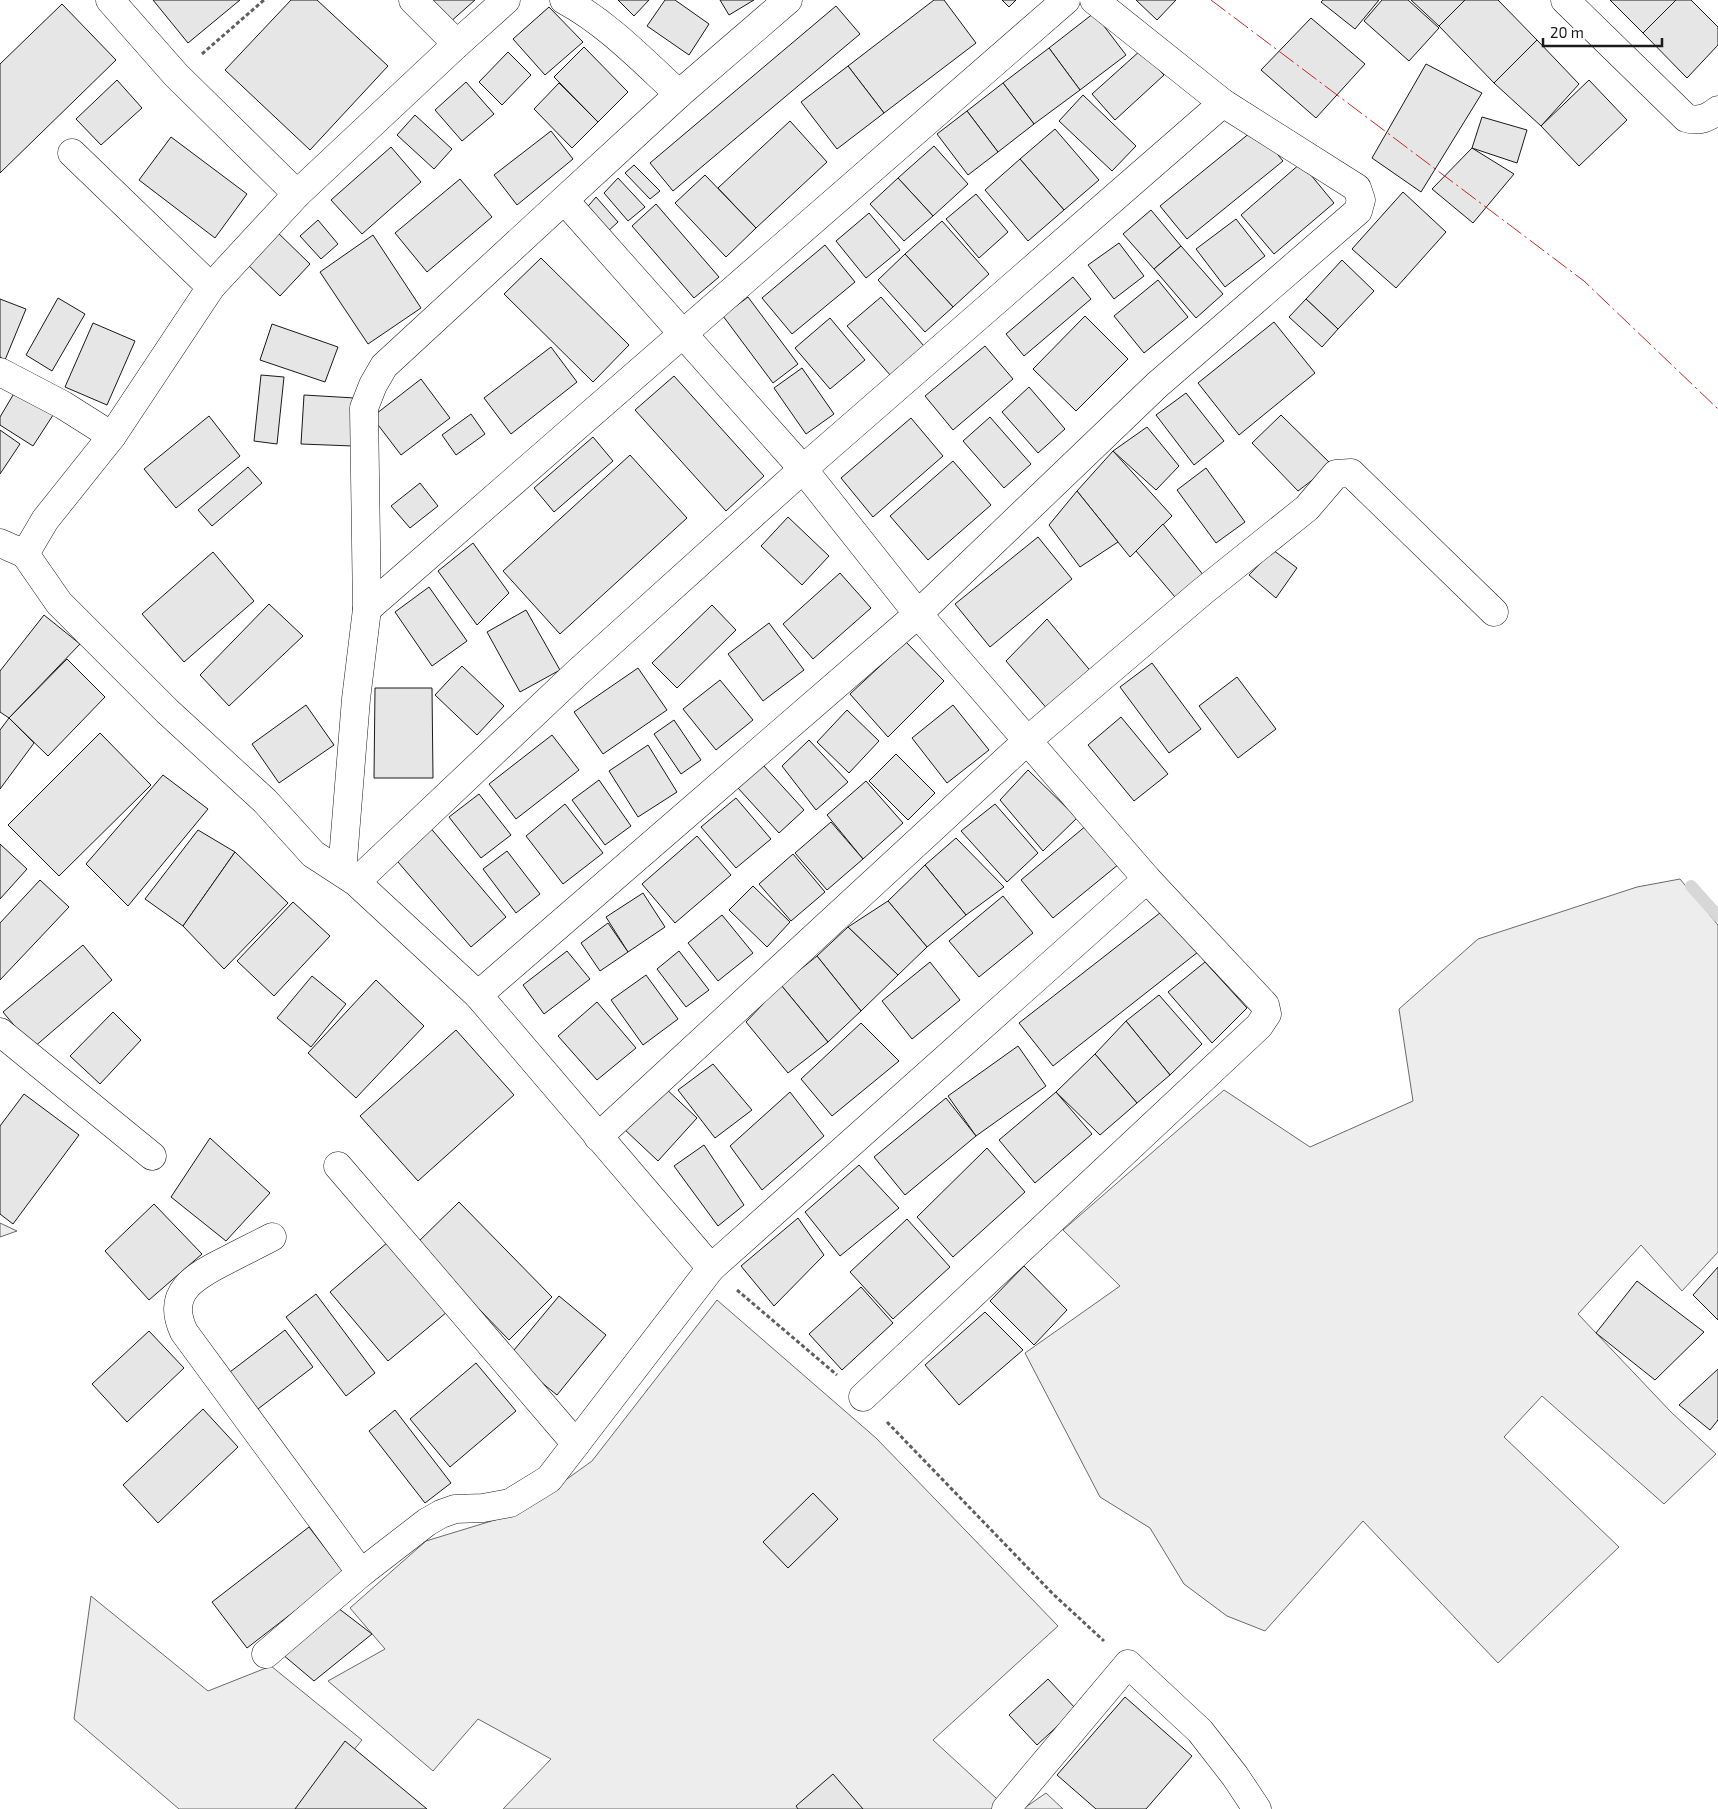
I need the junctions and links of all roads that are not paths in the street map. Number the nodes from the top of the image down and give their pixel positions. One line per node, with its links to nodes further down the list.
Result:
1 (110, 0): 14 (street)
2 (413, 0): 9 (street)
3 (506, 0): 9 (street)
4 (564, 0): 10 (street)
5 (788, 0): 10 (street)
6 (1066, 0): 17 (street)
7 (1094, 0): 11 (street)
8 (1566, 0): 12 (street)
9 (457, 44): 14 (street)
10 (679, 94): 15 (street)
11 (1223, 102): 20 (street); 25 (street)
12 (1718, 110)
13 (72, 153): 16 (street)
14 (297, 194): 16 (street)
15 (565, 201): 17 (street); 23 (street)
16 (211, 287): 19 (street)
17 (682, 336): 20 (street); 23 (street)
18 (0, 372): 19 (street)
19 (112, 436): 22 (street)
20 (803, 469): 25 (street); 27 (street)
21 (0, 543): 22 (street)
22 (25, 554): 27 (street)
23 (367, 609): 27 (street)
24 (1494, 612): 26 (street)
25 (918, 614): 26 (street); 29 (street)
26 (1028, 740): 28 (street); 31 (street)
27 (349, 877): 29 (street)
28 (1147, 879): 35 (street); 36 (street)
29 (478, 995): 31 (street)
30 (0, 1032): 32 (street)
31 (598, 1137): 35 (street)
32 (152, 1156)
33 (338, 1166): 37 (street)
34 (272, 1237): 38 (street)
35 (711, 1268): 37 (street)
36 (863, 1397)
37 (576, 1444): 38 (street)
38 (361, 1573): 39 (street)
39 (266, 1654)
40 (1006, 1809): 41 (street)
41 (1257, 1809)

